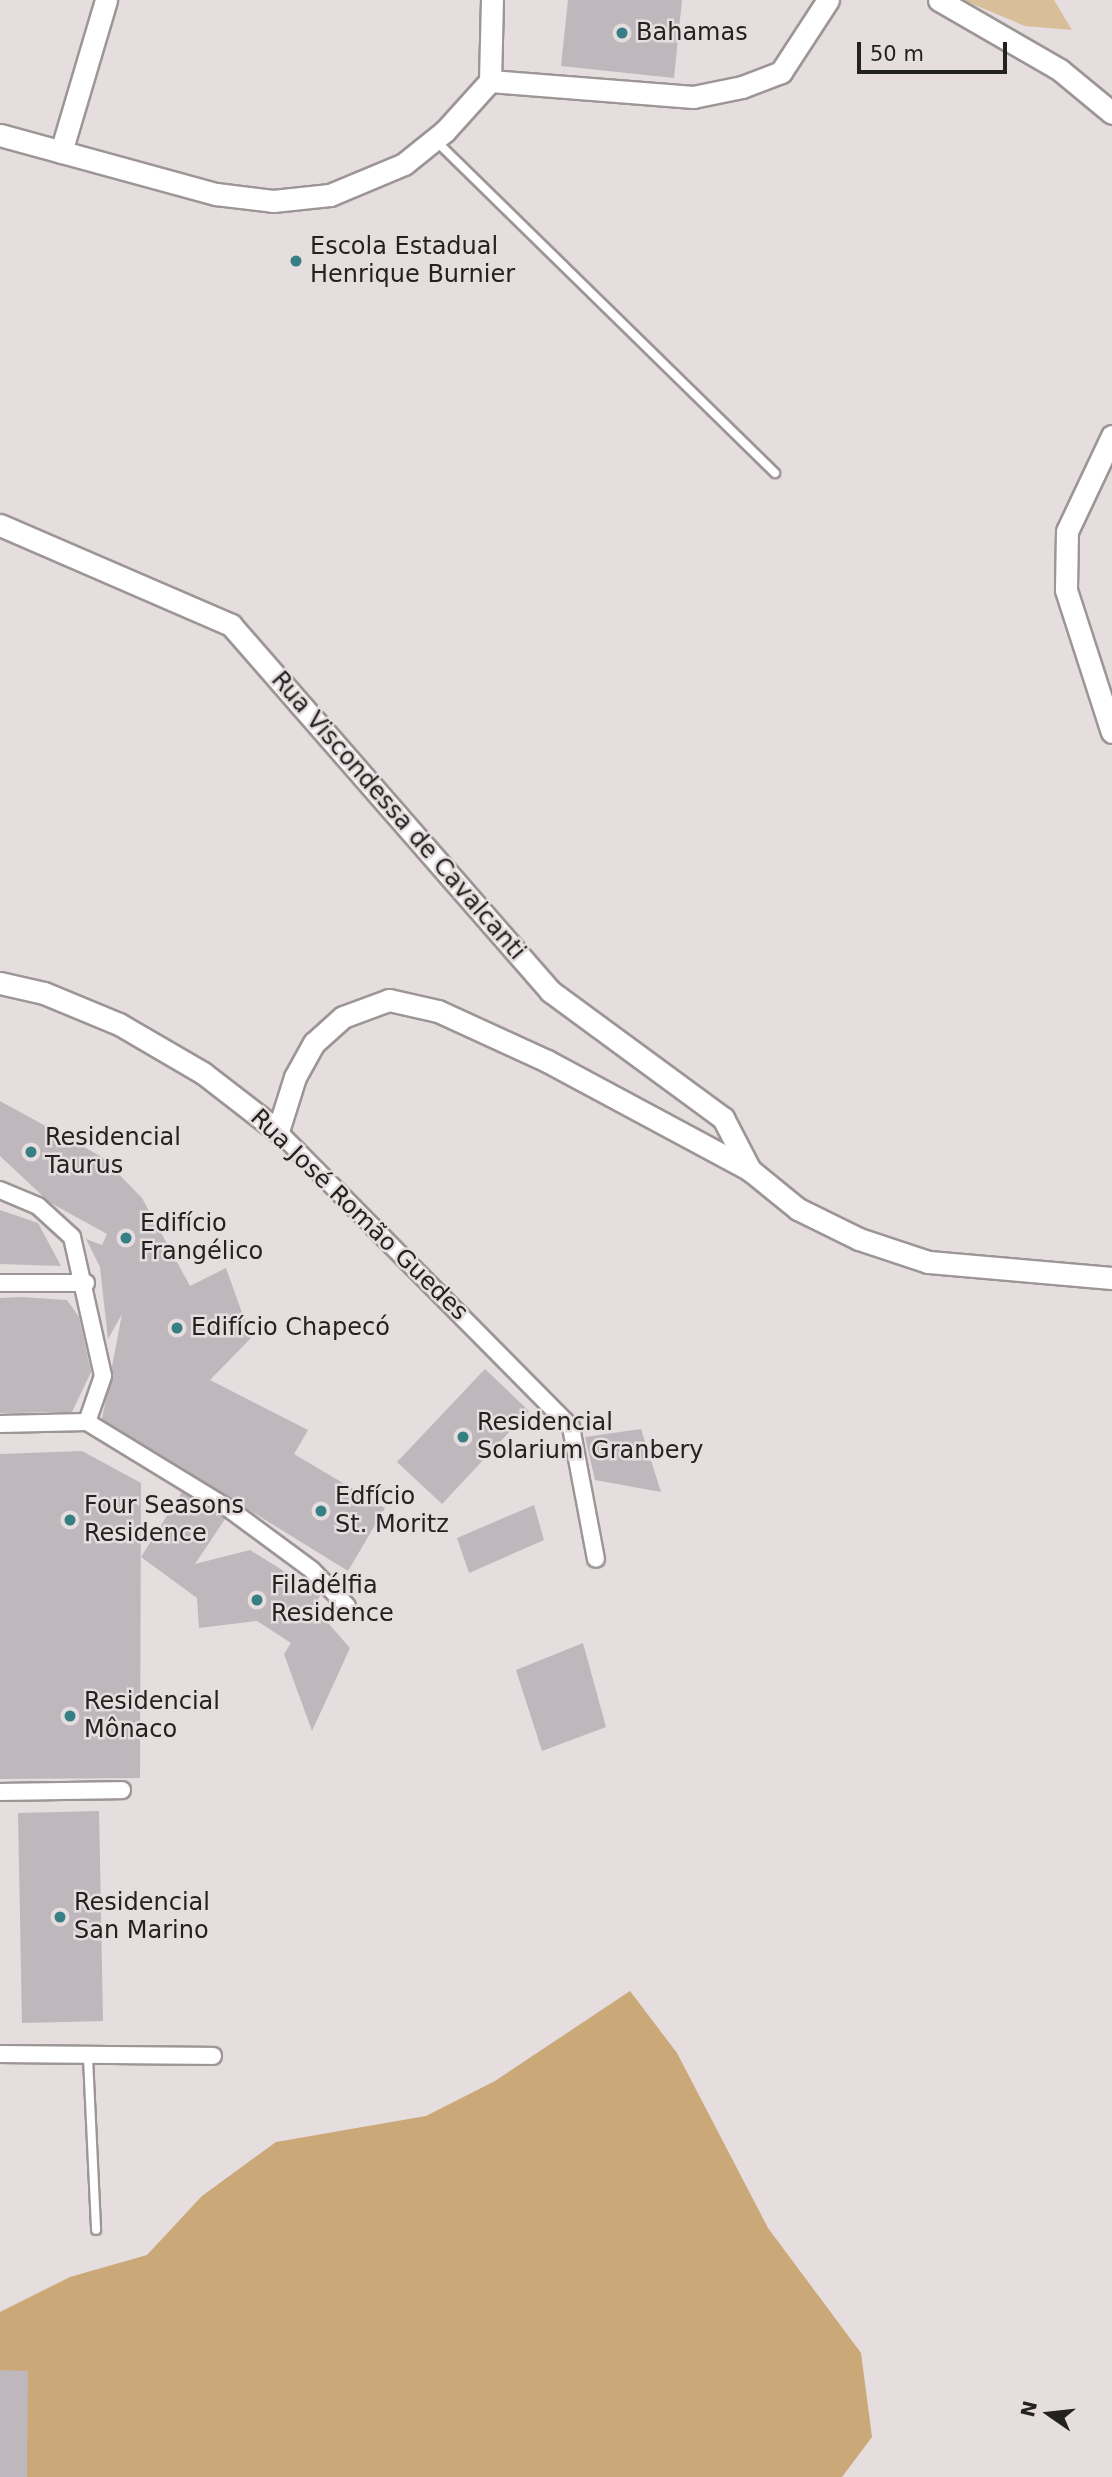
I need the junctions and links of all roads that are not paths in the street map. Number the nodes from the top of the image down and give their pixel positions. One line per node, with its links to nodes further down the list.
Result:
1 (106, 0): 9 (street)
2 (492, 0): 5 (street)
3 (828, 0): 5 (street)
4 (939, 0): 6 (street)
5 (490, 81): 8 (street)
6 (1112, 113)
7 (0, 135): 9 (street)
8 (435, 140): 9 (street); 11 (lane)
9 (61, 152)
10 (1112, 436): 13 (street)
11 (775, 473)
12 (0, 525): 16 (street, Rua Viscondessa de Cavalcanti)
13 (1112, 732)
14 (0, 984): 15 (street, Rua José Romão Guedes)
15 (278, 1131): 16 (street); 23 (street, Rua José Romão Guedes)
16 (750, 1170): 18 (street)
17 (0, 1190): 20 (street)
18 (1112, 1278)
19 (0, 1283): 20 (street)
20 (86, 1283): 21 (street)
21 (87, 1422): 22 (street); 24 (street)
22 (0, 1424)
23 (596, 1559)
24 (347, 1606)
25 (122, 1790): 26 (street)
26 (0, 1792)
27 (0, 2054): 29 (street)
28 (213, 2056): 29 (street)
29 (88, 2058): 30 (lane)
30 (96, 2230)

